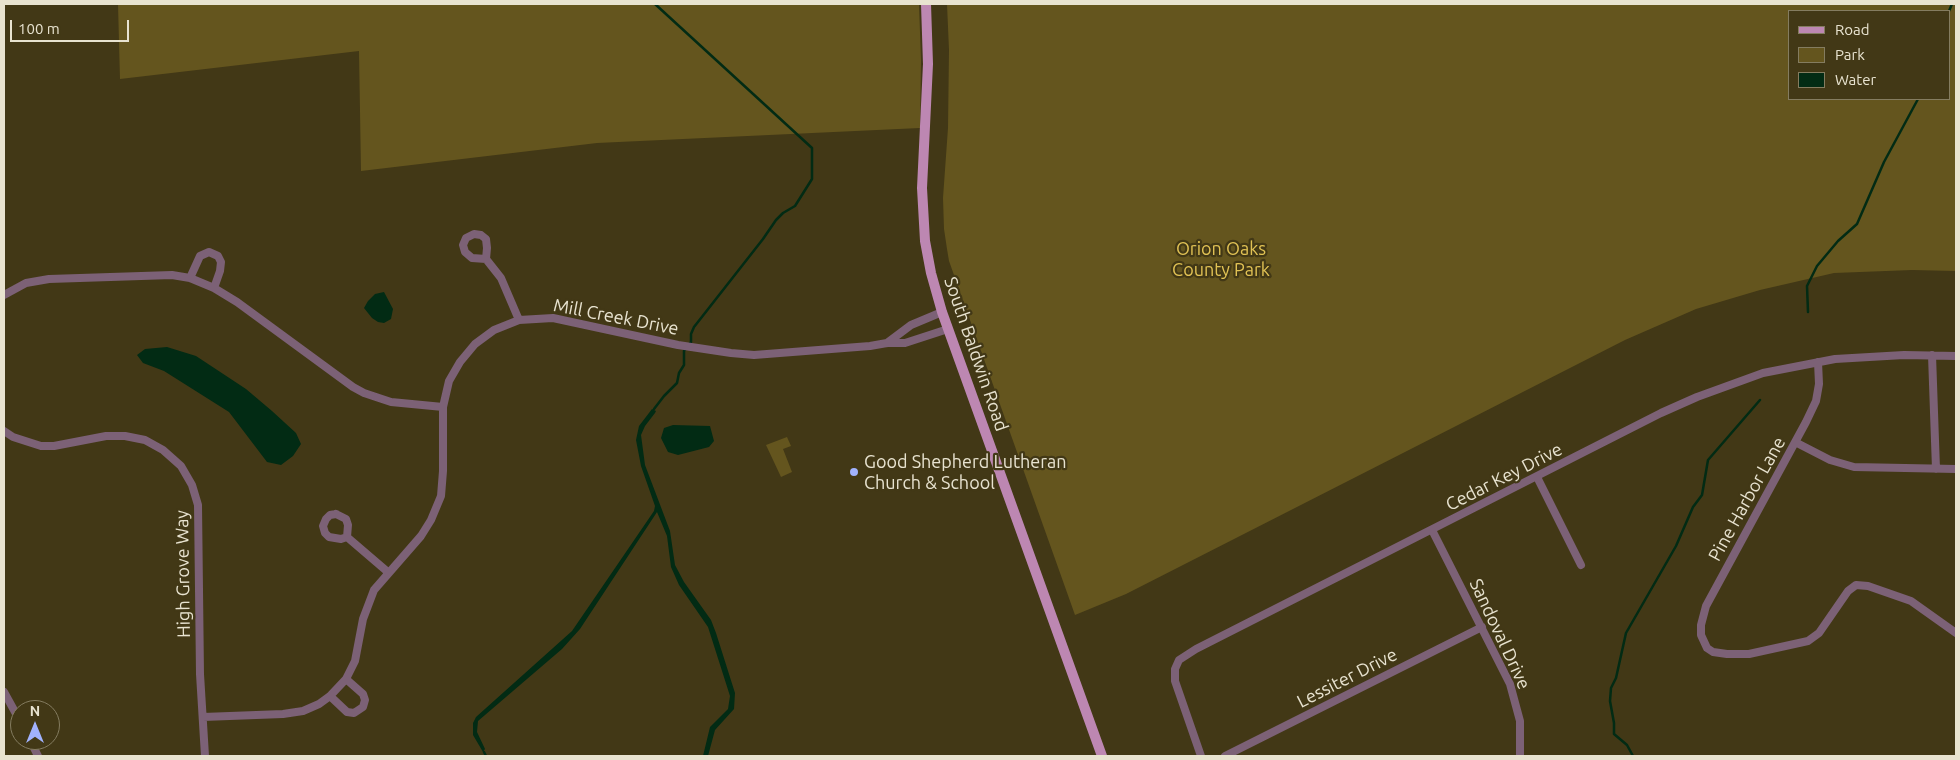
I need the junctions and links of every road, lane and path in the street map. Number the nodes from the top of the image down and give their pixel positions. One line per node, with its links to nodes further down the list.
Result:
1 (926, 4): 6 (main road, South Baldwin Road)
2 (486, 259): 7 (street)
3 (190, 278): 4 (street); 4 (street); 5 (street)
4 (214, 288): 13 (street)
5 (4, 295)
6 (942, 312): 8 (main road, South Baldwin Road); 9 (street, Mill Creek Drive)
7 (519, 320): 9 (street, Mill Creek Drive); 13 (street, Mill Creek Drive)
8 (948, 329): 9 (street, Mill Creek Drive); 31 (main road, South Baldwin Road)
9 (887, 343)
10 (1932, 355): 11 (street, Cedar Key Drive); 12 (street, Cedar Key Drive); 16 (street)
11 (1956, 356)
12 (1818, 362): 15 (street, Pine Harbor Lane); 18 (street, Cedar Key Drive)
13 (444, 407): 22 (street, Mill Creek Drive)
14 (4, 431): 29 (street, High Grove Way)
15 (1795, 442): 16 (street); 24 (street, Pine Harbor Lane)
16 (1936, 469): 17 (street)
17 (1956, 469)
18 (1537, 477): 19 (street, Cedar Key Drive); 21 (street)
19 (1432, 530): 23 (street, Sandoval Drive); 32 (street, Cedar Key Drive)
20 (347, 537): 22 (street)
21 (1581, 565)
22 (388, 573): 25 (street, Mill Creek Drive)
23 (1482, 627): 33 (street, Lessiter Drive); 34 (street, Sandoval Drive)
24 (1956, 633)
25 (346, 679): 27 (street, Mill Creek Drive); 27 (street)
26 (4, 692): 28 (street)
27 (330, 696): 29 (street, Mill Creek Drive)
28 (10, 703)
29 (203, 717): 30 (street, High Grove Way)
30 (205, 756)
31 (1102, 756)
32 (1201, 756)
33 (1225, 756)
34 (1520, 756)

